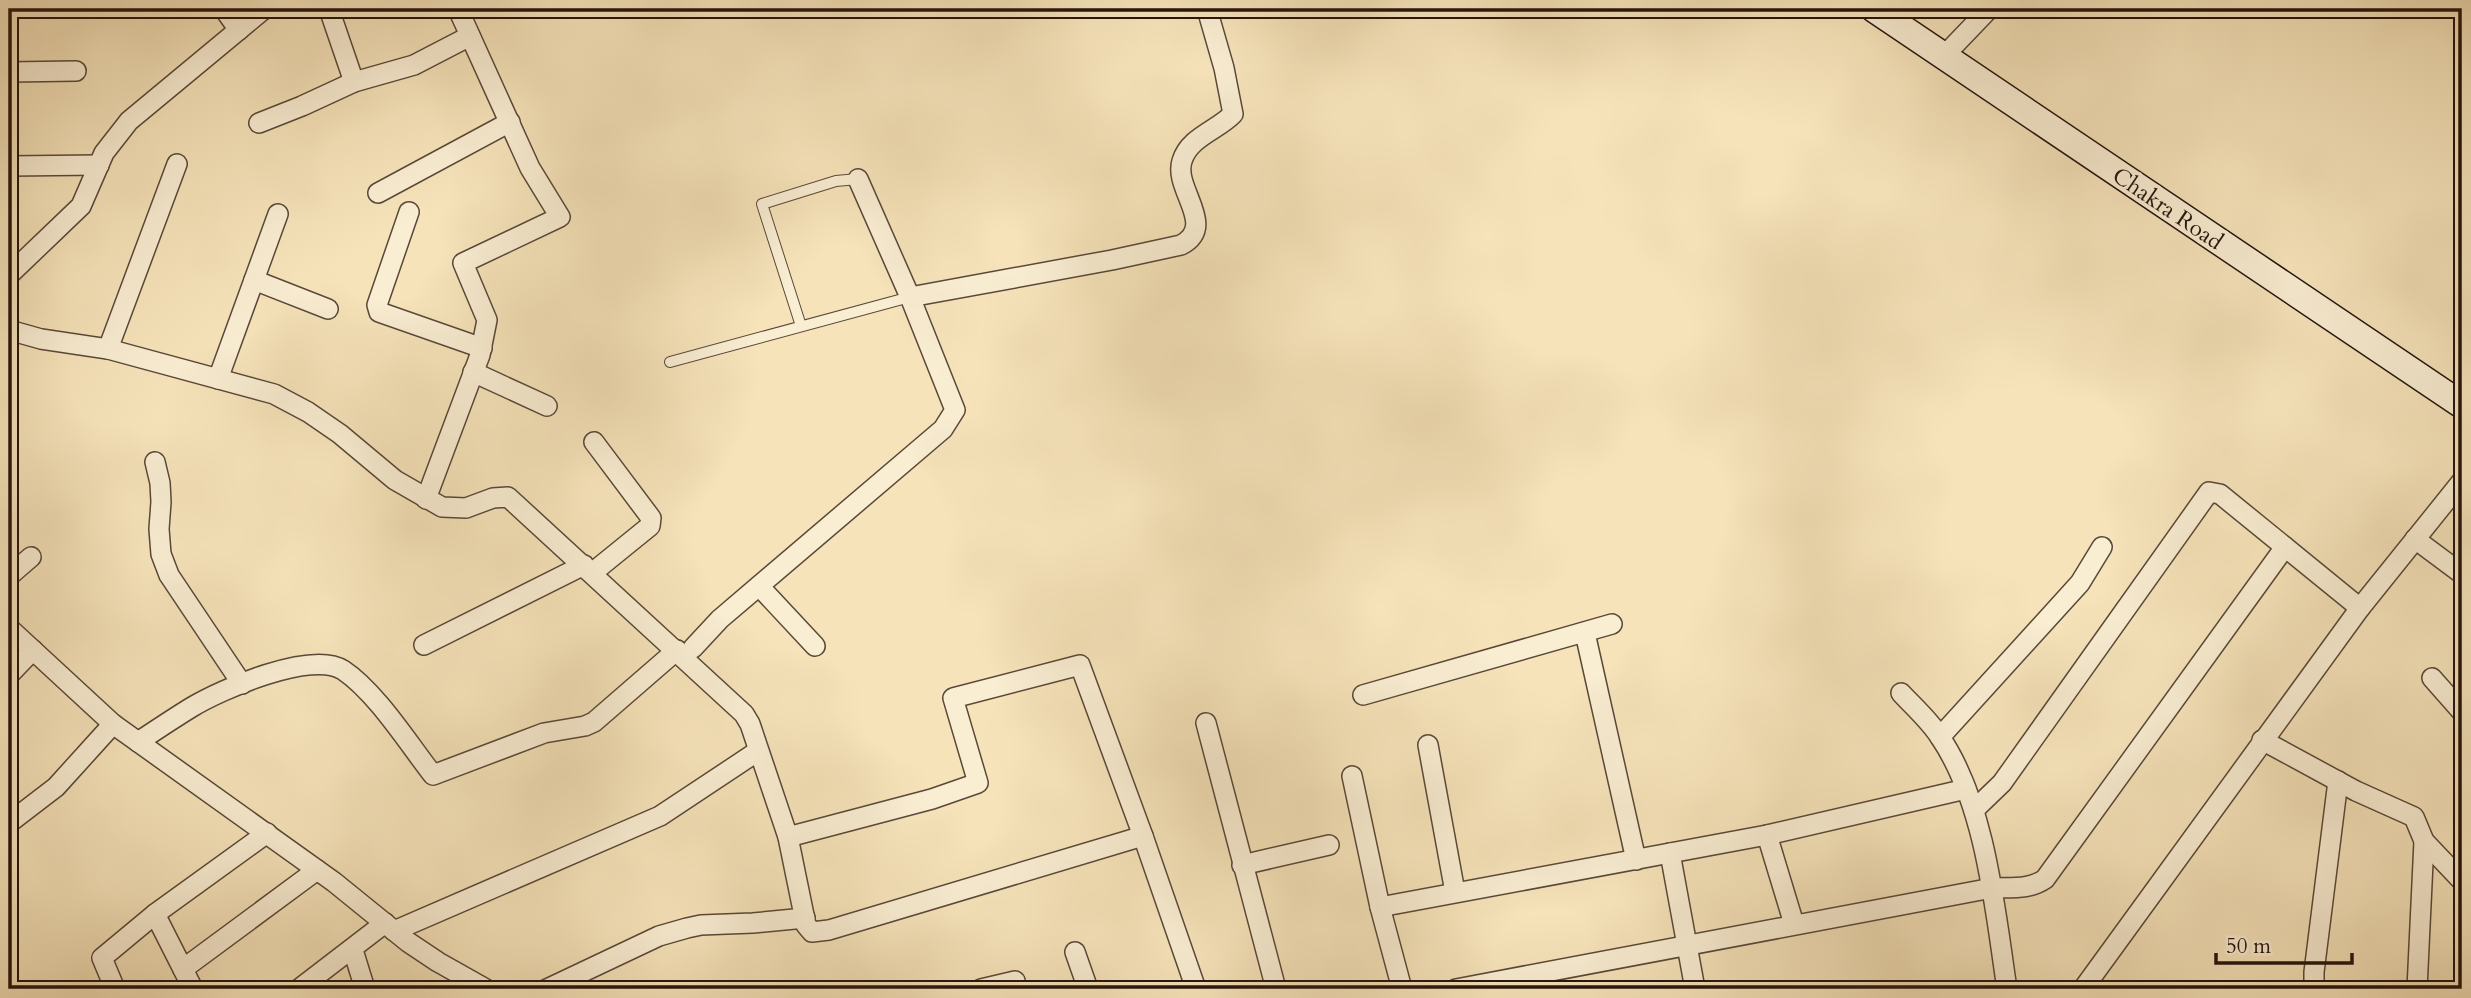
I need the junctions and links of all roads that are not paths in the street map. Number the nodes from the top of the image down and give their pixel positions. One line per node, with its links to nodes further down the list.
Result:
1 (223, 9): 8 (street)
2 (264, 9): 8 (street)
3 (329, 9): 13 (street)
4 (457, 9): 9 (street)
5 (1208, 9): 25 (street)
6 (1874, 9): 10 (main road, Chakra Road)
7 (1989, 9): 10 (street)
8 (239, 30): 17 (street)
9 (470, 36): 13 (street); 14 (street)
10 (1943, 57): 34 (main road, Chakra Road)
11 (76, 71): 12 (street)
12 (9, 72)
13 (354, 82): 15 (street)
14 (510, 122): 20 (street); 29 (street)
15 (259, 123)
16 (177, 164): 30 (street)
17 (99, 165): 18 (street); 23 (street)
18 (9, 166)
19 (858, 179): 25 (street); 27 (lane)
20 (378, 193)
21 (409, 212): 29 (street)
22 (278, 214): 24 (street)
23 (9, 275)
24 (254, 280): 26 (street); 33 (street)
25 (910, 297): 27 (lane); 47 (street)
26 (328, 309)
27 (801, 326): 31 (lane)
28 (9, 330): 30 (street)
29 (482, 348): 32 (street)
30 (108, 349): 33 (street)
31 (670, 362)
32 (473, 373): 35 (street); 39 (street)
33 (218, 379): 39 (street)
34 (2462, 405)
35 (547, 406)
36 (594, 442): 44 (street)
37 (155, 462): 58 (street)
38 (2462, 481): 40 (street)
39 (426, 499): 44 (street)
40 (2415, 539): 45 (street); 48 (street)
41 (2102, 547): 64 (street)
42 (2285, 547): 48 (street); 72 (street); 85 (street)
43 (31, 557): 46 (street)
44 (588, 569): 52 (street); 54 (street)
45 (2462, 575)
46 (9, 576)
47 (759, 586): 53 (street); 54 (street)
48 (2360, 608): 65 (street)
49 (1612, 624): 51 (street)
50 (9, 628): 55 (street)
51 (1585, 633): 60 (street); 81 (street)
52 (424, 645)
53 (815, 646)
54 (685, 649): 58 (street); 68 (street)
55 (33, 650): 56 (street); 63 (street)
56 (9, 676)
57 (2432, 678): 61 (street)
58 (242, 684): 66 (street)
59 (1901, 693): 64 (street)
60 (1363, 695)
61 (2462, 712)
62 (1206, 723): 82 (street)
63 (114, 724): 66 (street); 73 (street)
64 (1940, 737): 71 (street)
65 (2262, 740): 70 (street); 111 (street)
66 (138, 742): 74 (street)
67 (1428, 745): 86 (street)
68 (758, 751): 77 (street); 91 (street)
69 (1352, 776): 87 (street)
70 (2338, 781): 78 (street); 112 (street)
71 (1966, 789): 72 (street); 75 (street)
72 (1974, 810): 85 (street)
73 (9, 823)
74 (267, 833): 83 (street); 88 (street)
75 (1767, 835): 80 (street); 90 (street)
76 (1143, 836): 77 (street); 89 (street); 105 (street)
77 (788, 838): 89 (street)
78 (2424, 841): 84 (street); 113 (street)
79 (1329, 845): 82 (street)
80 (1670, 853): 81 (street); 92 (street)
81 (1636, 860): 86 (street)
82 (1242, 865): 106 (street)
83 (317, 870): 91 (street); 95 (street)
84 (2462, 881)
85 (1992, 888): 90 (street); 110 (street)
86 (1455, 892): 87 (street)
87 (1380, 906): 107 (street)
88 (155, 914): 95 (street); 98 (street)
89 (805, 918): 102 (street)
90 (1794, 924): 92 (street)
91 (389, 927): 93 (street); 97 (street)
92 (1686, 944): 108 (street); 109 (street)
93 (353, 950): 100 (street); 101 (street)
94 (1075, 952): 104 (street)
95 (183, 969): 99 (street)
96 (1015, 981): 103 (street)
97 (480, 988)
98 (115, 989)
99 (193, 989)
100 (299, 989)
101 (365, 989)
102 (547, 989)
103 (981, 989)
104 (1088, 989)
105 (1196, 989)
106 (1276, 989)
107 (1402, 989)
108 (1456, 989)
109 (1695, 989)
110 (2007, 989)
111 (2083, 989)
112 (2314, 989)
113 (2417, 989)

